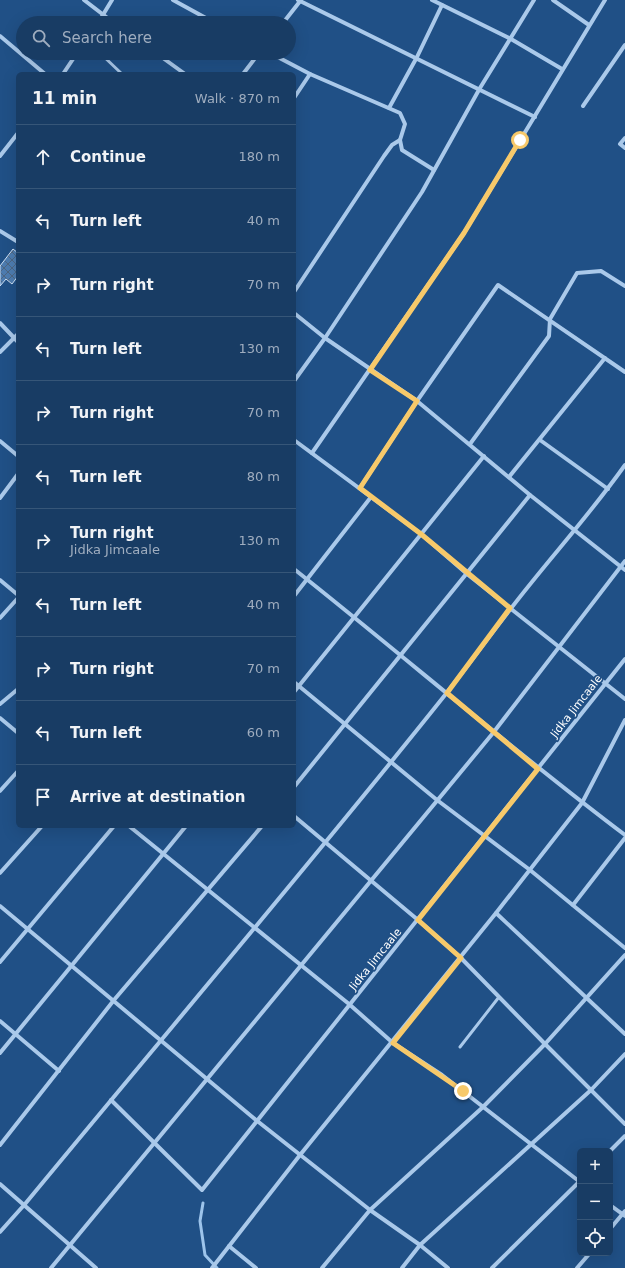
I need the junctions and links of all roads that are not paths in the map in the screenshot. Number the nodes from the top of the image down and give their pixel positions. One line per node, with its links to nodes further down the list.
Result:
1 (84, 0): 10 (street)
2 (112, 0): 10 (street)
3 (173, 0): 11 (street)
4 (300, 0): 12 (street); 18 (street)
5 (432, 0): 9 (street)
6 (534, 0): 15 (street)
7 (553, 0): 13 (street)
8 (605, 0): 13 (street)
9 (442, 5): 15 (street); 18 (street)
10 (104, 15)
11 (202, 16)
12 (288, 16)
13 (589, 25): 25 (street)
14 (0, 36): 17 (street)
15 (511, 39): 25 (street); 32 (street)
16 (625, 45): 34 (street)
17 (16, 50)
18 (417, 57): 32 (street); 35 (street)
19 (28, 60): 26 (street)
20 (72, 60): 27 (street)
21 (107, 60): 28 (lane)
22 (166, 60): 29 (street)
23 (253, 60): 30 (street)
24 (283, 60): 31 (street)
25 (562, 69): 36 (street)
26 (42, 72)
27 (64, 72)
28 (120, 72)
29 (182, 72)
30 (244, 72)
31 (310, 74): 33 (street); 35 (street)
32 (480, 88): 36 (street); 43 (street)
33 (296, 95)
34 (583, 106)
35 (389, 108): 39 (street)
36 (535, 116): 55 (street)
37 (16, 135): 41 (street)
38 (625, 138): 40 (street)
39 (400, 140): 43 (street); 47 (street)
40 (625, 148)
41 (2, 151): 42 (street)
42 (0, 156)
43 (434, 170): 52 (street)
44 (0, 231): 45 (street)
45 (16, 241)
46 (625, 286): 49 (street)
47 (296, 289)
48 (296, 315): 52 (street)
49 (550, 319): 54 (street); 58 (street); 62 (street)
50 (0, 323): 51 (street)
51 (14, 338): 53 (street)
52 (325, 338): 55 (street); 57 (street)
53 (0, 352)
54 (605, 358): 56 (street); 59 (street)
55 (370, 370): 58 (street); 63 (street)
56 (625, 372)
57 (296, 378)
58 (417, 401): 62 (street); 69 (street)
59 (540, 440): 68 (street); 70 (street)
60 (296, 441): 63 (street)
61 (0, 442): 64 (street)
62 (470, 444): 65 (street)
63 (312, 453): 69 (street)
64 (16, 454)
65 (484, 456): 68 (street); 75 (street)
66 (625, 465): 70 (street)
67 (16, 477): 73 (street)
68 (509, 477): 71 (street)
69 (360, 488): 72 (street)
70 (608, 489): 74 (street)
71 (530, 495): 74 (street); 80 (street)
72 (371, 497): 75 (street); 81 (street)
73 (0, 498)
74 (576, 530): 77 (street); 86 (street)
75 (421, 534): 80 (street); 87 (street)
76 (625, 561): 77 (street)
77 (621, 567): 78 (street); 89 (street)
78 (625, 570)
79 (296, 571): 81 (street)
80 (467, 574): 86 (street); 90 (street)
81 (307, 579): 83 (street); 87 (street)
82 (0, 580): 84 (street)
83 (296, 593)
84 (16, 595)
85 (16, 599): 88 (street)
86 (510, 608): 89 (street); 97 (street)
87 (354, 616): 90 (street); 94 (street)
88 (0, 618)
89 (558, 646): 92 (street); 104 (street)
90 (400, 656): 97 (street); 102 (street)
91 (625, 659): 92 (street, Jidka Jimcaale)
92 (604, 683): 98 (street); 106 (street, Jidka Jimcaale)
93 (296, 684): 94 (street)
94 (299, 686): 95 (street); 102 (street)
95 (296, 690)
96 (16, 691): 99 (street)
97 (447, 693): 104 (street); 105 (street)
98 (625, 699)
99 (0, 704)
100 (0, 718): 103 (street)
101 (625, 720): 111 (street)
102 (344, 724): 105 (street); 108 (street)
103 (16, 731)
104 (493, 733): 106 (street); 110 (street)
105 (391, 762): 110 (street); 120 (street)
106 (538, 769): 111 (street); 118 (street, Jidka Jimcaale)
107 (16, 773): 109 (street)
108 (296, 784)
109 (0, 791)
110 (437, 800): 118 (street); 124 (street)
111 (582, 803): 119 (street); 122 (street)
112 (296, 818): 120 (street)
113 (40, 828): 123 (street)
114 (112, 828): 131 (street)
115 (131, 828): 121 (street)
116 (184, 828): 121 (street)
117 (260, 828): 125 (street)
118 (484, 836): 122 (street); 129 (street, Jidka Jimcaale)
119 (625, 837): 126 (street)
120 (325, 842): 124 (street); 130 (street)
121 (164, 855): 125 (street); 137 (street)
122 (530, 870): 126 (street); 128 (street)
123 (0, 873)
124 (371, 881): 129 (street); 136 (street)
125 (209, 890): 130 (street); 140 (street)
126 (573, 905): 132 (street)
127 (0, 906): 131 (street)
128 (496, 914): 134 (street); 139 (street)
129 (418, 920): 134 (street); 141 (street, Jidka Jimcaale)
130 (255, 929): 136 (street); 145 (street)
131 (27, 930): 135 (street); 137 (street)
132 (625, 948)
133 (625, 955): 139 (street)
134 (461, 958): 138 (street); 146 (street)
135 (0, 962)
136 (301, 965): 141 (street); 152 (street)
137 (73, 966): 140 (street); 143 (street)
138 (499, 997): 147 (street); 148 (lane)
139 (587, 998): 144 (street); 147 (street)
140 (114, 1000): 145 (street); 151 (street)
141 (349, 1004): 146 (street); 156 (street, Jidka Jimcaale)
142 (0, 1020): 143 (street)
143 (16, 1034): 149 (street); 151 (street)
144 (625, 1034)
145 (161, 1041): 152 (street); 154 (street)
146 (393, 1043): 155 (street); 163 (street)
147 (544, 1044): 153 (street); 155 (street)
148 (460, 1047)
149 (0, 1053)
150 (625, 1054): 153 (street)
151 (59, 1071): 161 (street)
152 (208, 1080): 156 (street); 159 (street)
153 (591, 1090): 157 (street); 160 (street)
154 (110, 1100): 159 (street); 167 (street)
155 (483, 1106): 160 (street); 169 (street)
156 (256, 1120): 159 (street, Jidka Jimcaale); 163 (street)
157 (625, 1124)
158 (625, 1136): 162 (street)
159 (154, 1142): 174 (street)
160 (531, 1144): 164 (street); 173 (street)
161 (0, 1145)
162 (613, 1148)
163 (300, 1155): 169 (street); 175 (street)
164 (577, 1180)
165 (0, 1184): 167 (street)
166 (578, 1184): 184 (street)
167 (25, 1204): 172 (street); 174 (street)
168 (613, 1207): 170 (street)
169 (370, 1210): 173 (street); 181 (street)
170 (624, 1214): 171 (street)
171 (613, 1226)
172 (0, 1232)
173 (420, 1245): 182 (street); 183 (street)
174 (71, 1246): 177 (street); 178 (street)
175 (229, 1246): 179 (street); 180 (street)
176 (587, 1256): 185 (street)
177 (51, 1268)
178 (96, 1268)
179 (212, 1268)
180 (256, 1268)
181 (322, 1268)
182 (402, 1268)
183 (448, 1268)
184 (492, 1268)
185 (577, 1268)

